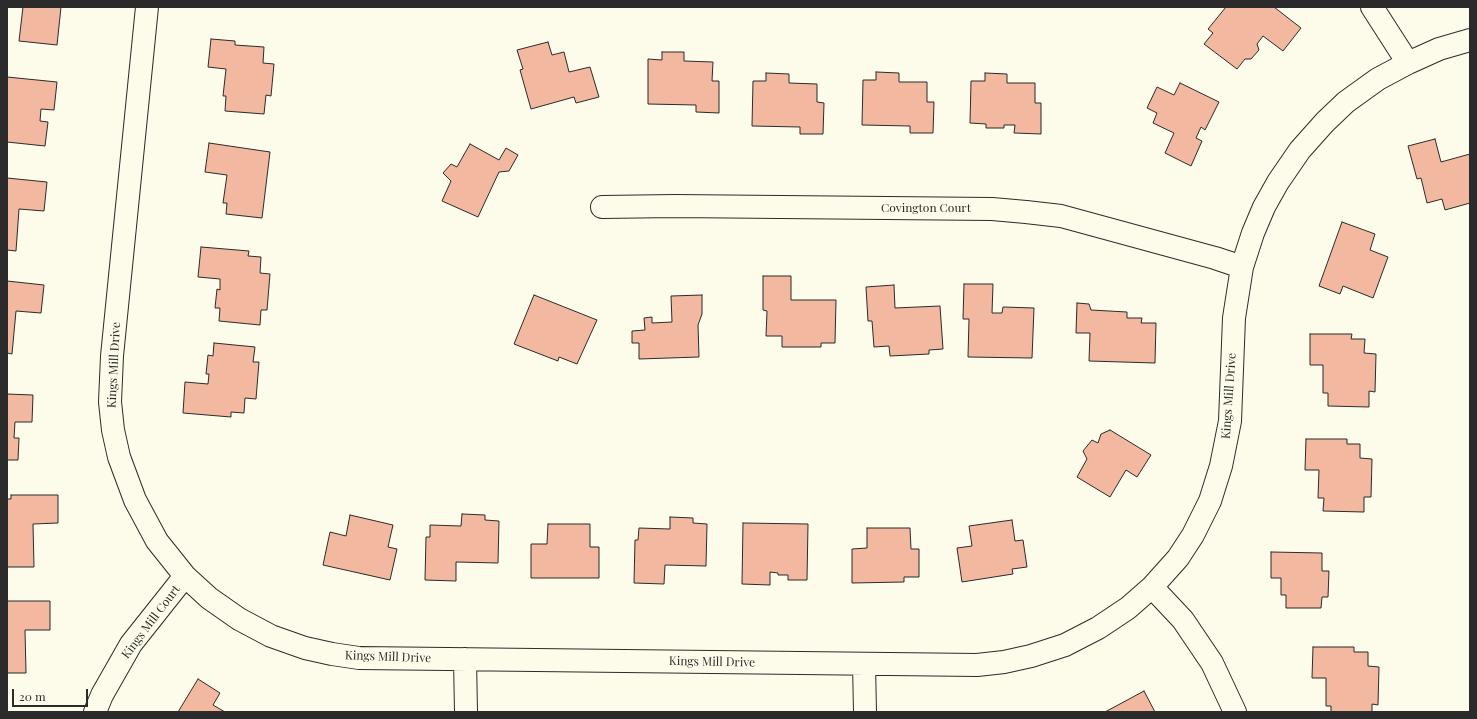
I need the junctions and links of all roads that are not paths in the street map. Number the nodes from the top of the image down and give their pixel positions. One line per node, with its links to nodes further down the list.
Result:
1 (147, 7): 7 (street, Kings Mill Drive)
2 (1372, 7): 4 (street)
3 (1470, 40): 4 (street, Kings Mill Drive)
4 (1408, 63): 6 (street, Kings Mill Drive)
5 (602, 207): 6 (street, Covington Court)
6 (1242, 267): 8 (street, Kings Mill Drive)
7 (185, 576): 9 (street, Kings Mill Drive); 11 (street, Kings Mill Court)
8 (1152, 587): 10 (street, Kings Mill Drive); 14 (street)
9 (465, 659): 10 (street, Kings Mill Drive); 12 (street)
10 (864, 664): 13 (street)
11 (95, 712)
12 (466, 712)
13 (865, 712)
14 (1235, 712)

